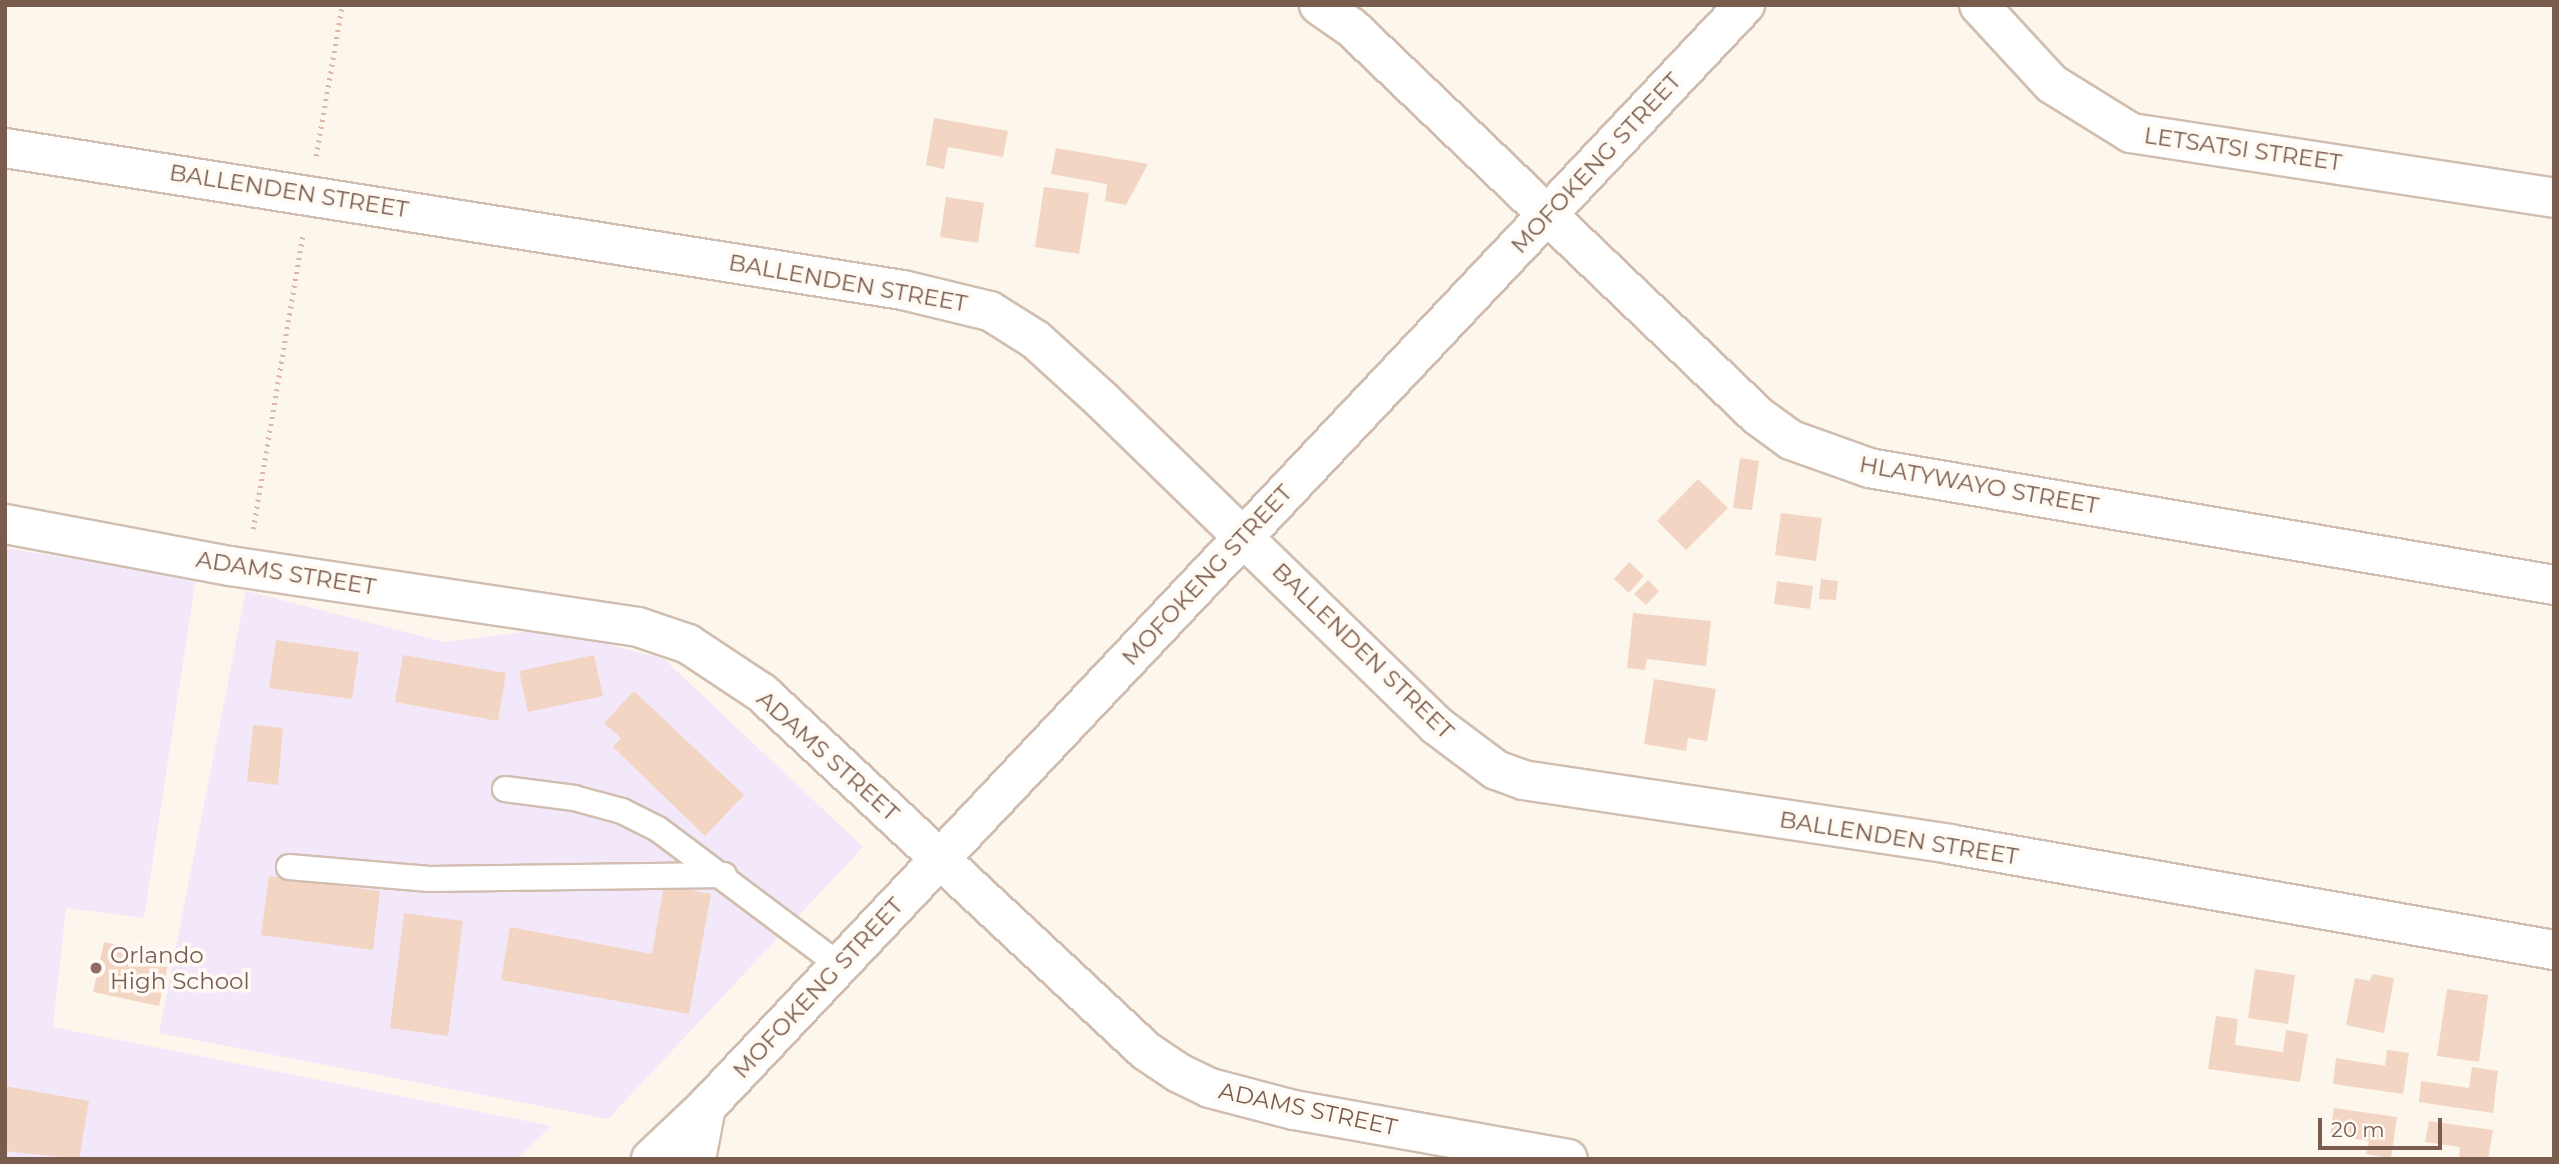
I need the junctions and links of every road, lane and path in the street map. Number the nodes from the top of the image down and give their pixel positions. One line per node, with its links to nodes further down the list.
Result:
1 (342, 5): 6 (path)
2 (1319, 5): 8 (street, HLATYWAYO STREET)
3 (1745, 5): 8 (street, MOFOKENG STREET)
4 (1979, 5): 7 (street, LETSATSI STREET)
5 (5, 148): 6 (street, BALLENDEN STREET)
6 (310, 194): 10 (street, BALLENDEN STREET); 11 (path)
7 (2554, 198)
8 (1547, 215): 10 (street, MOFOKENG STREET); 12 (street, HLATYWAYO STREET)
9 (5, 524): 11 (street, ADAMS STREET)
10 (1243, 536): 14 (street, MOFOKENG STREET); 17 (street, BALLENDEN STREET)
11 (247, 568): 14 (street, ADAMS STREET)
12 (2554, 585)
13 (505, 789): 16 (lane)
14 (940, 858): 18 (street, MOFOKENG STREET); 22 (street, ADAMS STREET)
15 (289, 867): 16 (lane)
16 (724, 876): 18 (lane)
17 (2554, 950)
18 (839, 965): 19 (street, MOFOKENG STREET)
19 (706, 1107): 20 (street, MOFOKENG STREET); 21 (street)
20 (650, 1159)
21 (696, 1159)
22 (1568, 1159)

